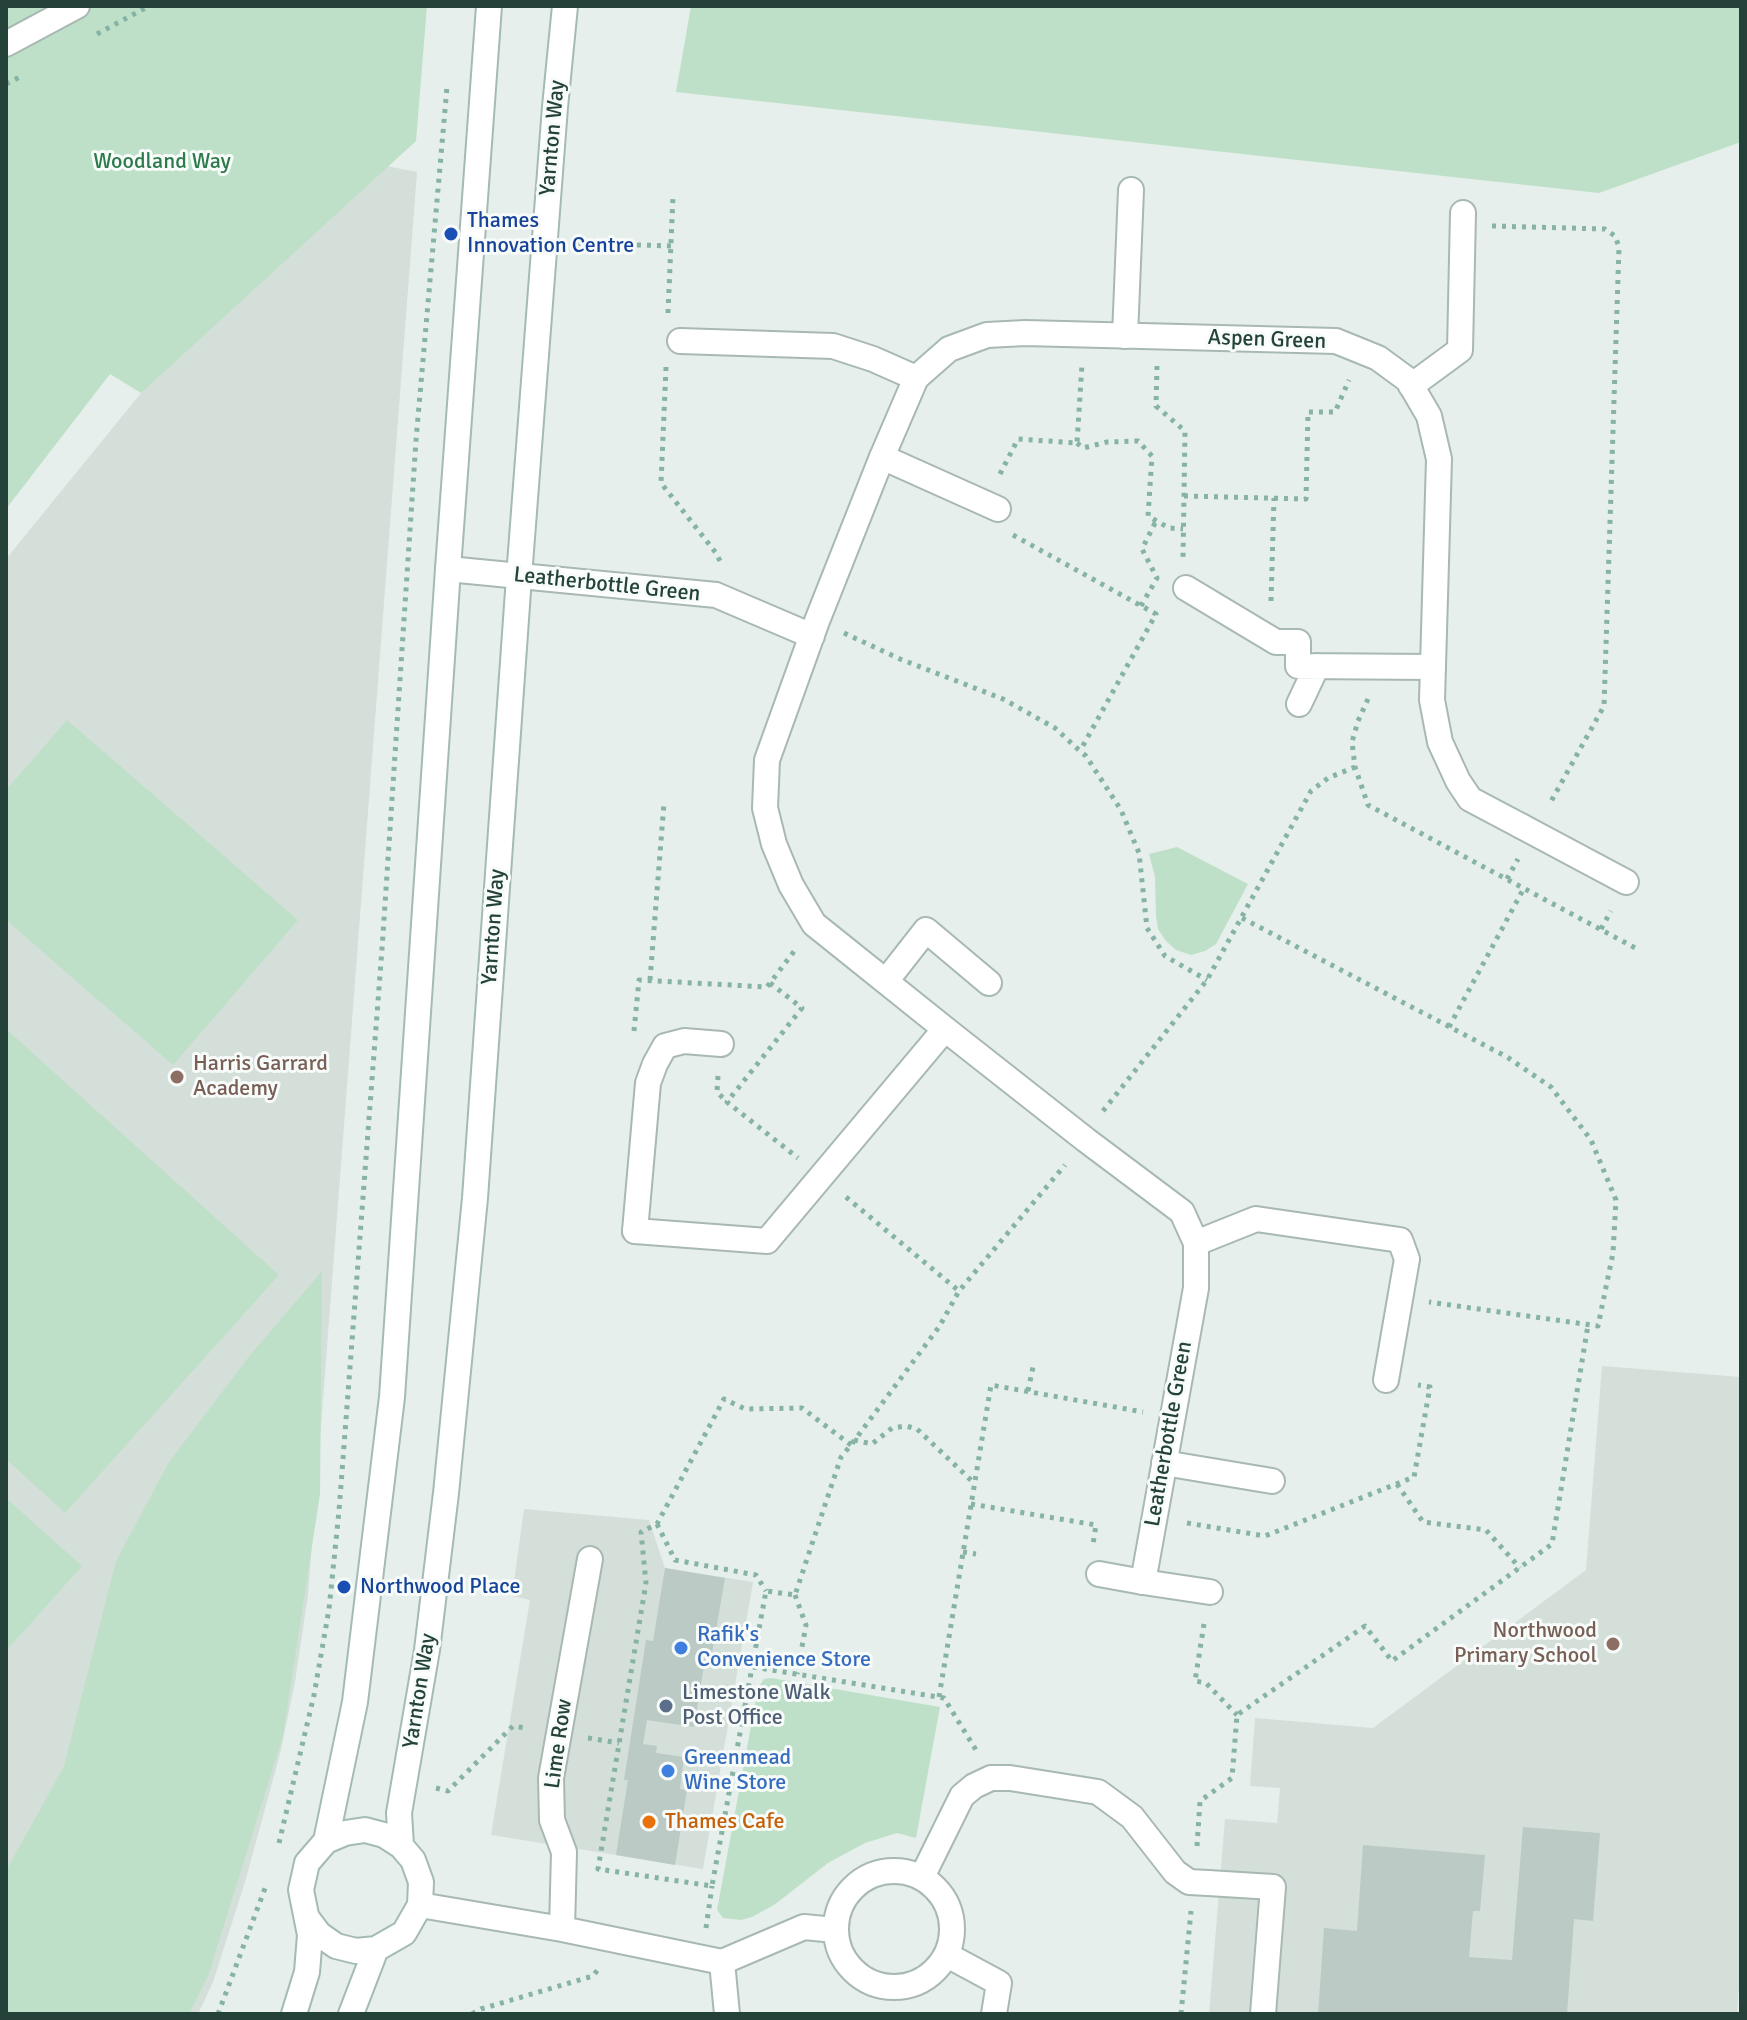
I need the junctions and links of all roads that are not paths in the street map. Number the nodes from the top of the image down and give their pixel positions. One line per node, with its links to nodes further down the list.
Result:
1 (77, 6): 4 (street)
2 (489, 6): 13 (street)
3 (565, 6): 14 (street, Yarnton Way)
4 (6, 44)
5 (1131, 190): 7 (street)
6 (1463, 219): 10 (street)
7 (1125, 336): 9 (street, Aspen Green); 10 (street, Aspen Green)
8 (672, 340): 9 (street)
9 (916, 378): 11 (street, Aspen Green)
10 (1411, 386): 18 (street, Aspen Green)
11 (882, 457): 12 (street); 16 (street, Aspen Green)
12 (991, 506)
13 (448, 569): 14 (street, Leatherbottle Green); 33 (street)
14 (519, 577): 16 (street, Leatherbottle Green); 34 (street, Yarnton Way)
15 (1186, 588): 17 (street)
16 (815, 629): 21 (street, Leatherbottle Green)
17 (1317, 666): 18 (street); 19 (street)
18 (1433, 667): 20 (street, Aspen Green)
19 (1299, 704)
20 (1626, 882)
21 (886, 981): 22 (street); 23 (street, Leatherbottle Green)
22 (989, 983)
23 (945, 1029): 24 (street); 25 (street, Leatherbottle Green)
24 (721, 1044)
25 (1196, 1243): 26 (street); 27 (street, Leatherbottle Green)
26 (1386, 1380)
27 (1164, 1463): 28 (street); 31 (street, Leatherbottle Green)
28 (1272, 1481)
29 (590, 1559): 38 (street, Lime Row)
30 (1095, 1565): 31 (street)
31 (1143, 1582): 32 (street)
32 (1210, 1592)
33 (326, 1841): 34 (street); 37 (street)
34 (401, 1846): 36 (street, Yarnton Way)
35 (922, 1877): 39 (street); 41 (street); 47 (street)
36 (420, 1905): 38 (street); 40 (street)
37 (307, 1918): 40 (street); 43 (street)
38 (562, 1929): 42 (street)
39 (835, 1930): 41 (street); 42 (street)
40 (376, 1949): 44 (street)
41 (947, 1955): 46 (street)
42 (712, 1960): 45 (street)
43 (294, 2014)
44 (351, 2014)
45 (727, 2014)
46 (994, 2014)
47 (1263, 2014)

